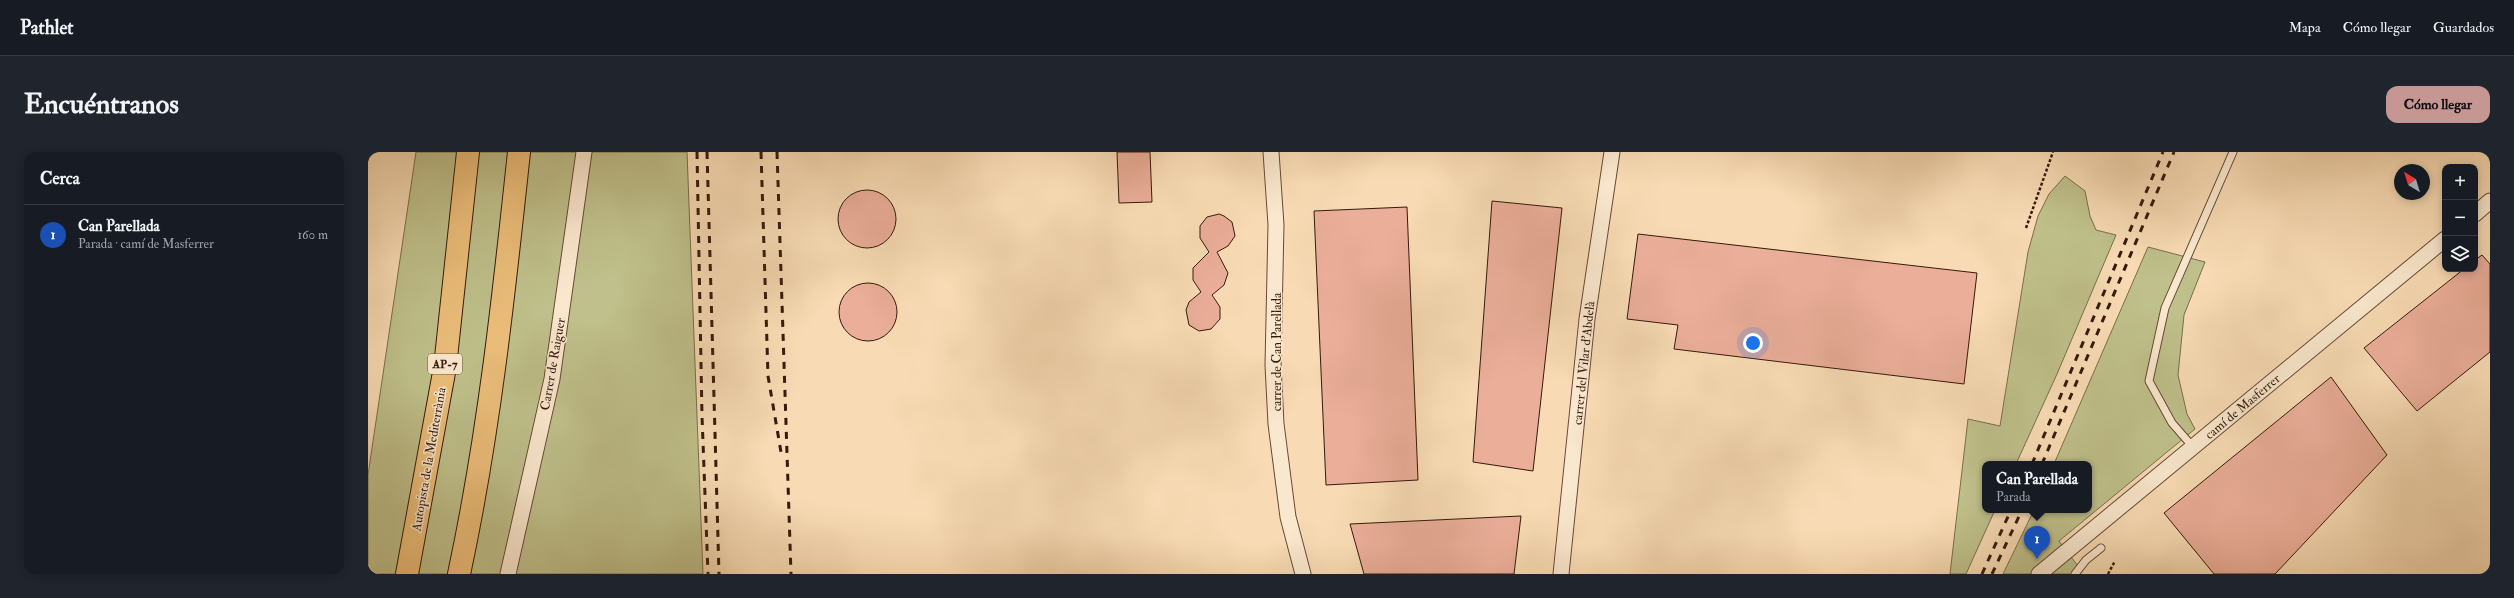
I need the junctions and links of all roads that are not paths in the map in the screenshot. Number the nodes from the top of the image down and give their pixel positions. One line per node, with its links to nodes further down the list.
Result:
1 (468, 152): 12 (highway, Autopista de la Mediterrània / AP-7)
2 (519, 152): 13 (highway)
3 (584, 152): 14 (street, Carrer de Raiguer)
4 (1271, 152): 15 (street, carrer de Can Parellada)
5 (1612, 152): 16 (street, carrer del Vilar d'Abdelà)
6 (2233, 152): 10 (lane)
7 (2490, 201): 8 (street)
8 (2478, 211)
9 (2442, 241): 10 (street, camí de Masferrer)
10 (2193, 447): 17 (street, camí de Masferrer)
11 (2101, 548): 18 (lane)
12 (407, 574)
13 (459, 574)
14 (508, 574)
15 (1303, 574)
16 (1561, 574)
17 (2039, 574)
18 (2075, 574)

